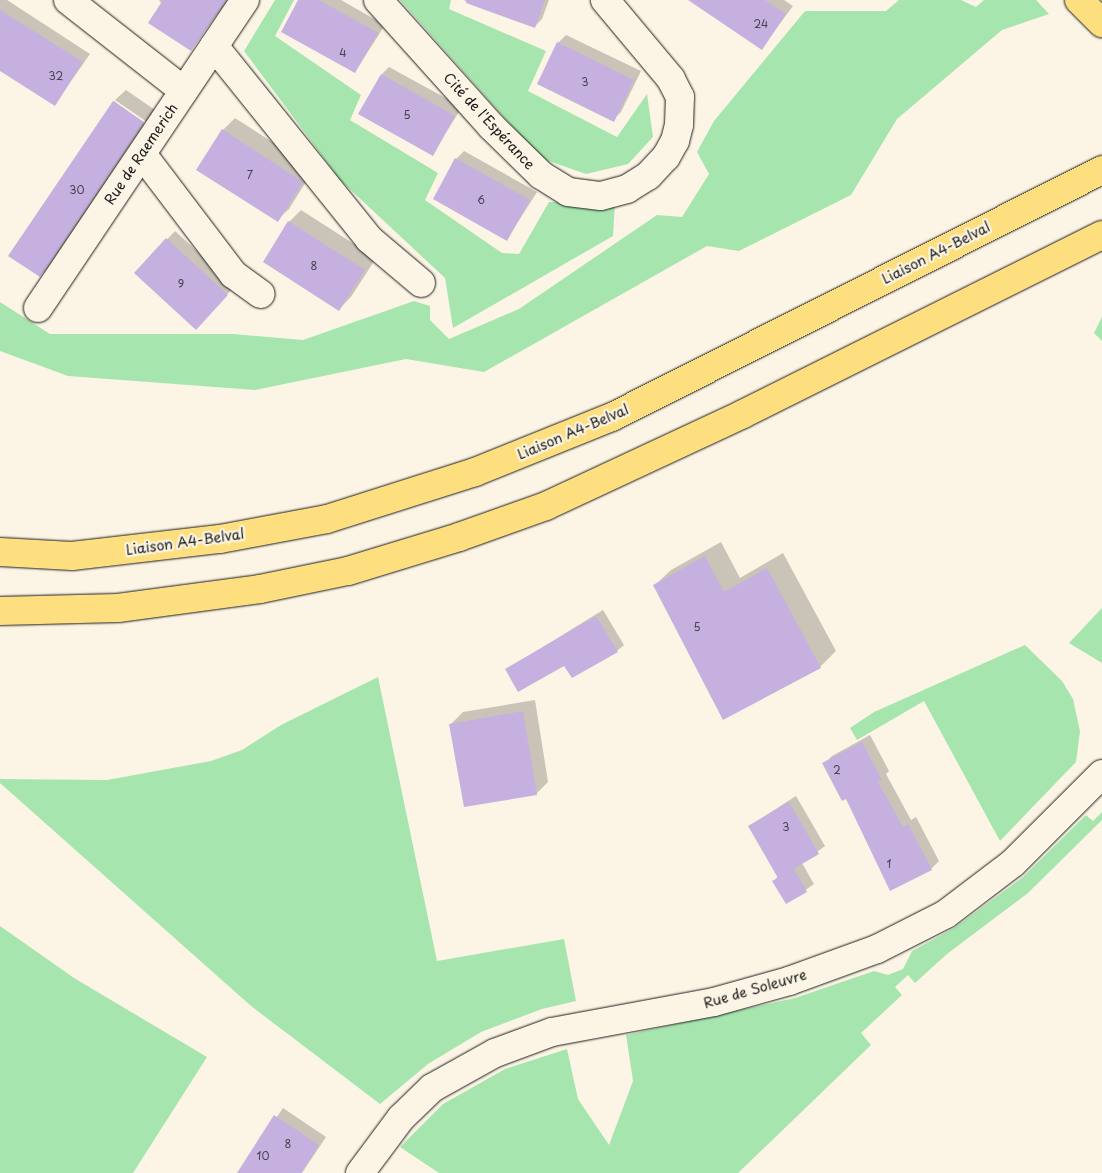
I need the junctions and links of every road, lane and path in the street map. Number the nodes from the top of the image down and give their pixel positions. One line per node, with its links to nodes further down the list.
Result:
1 (68, 0): 10 (street)
2 (245, 0): 9 (street, Rue de Raemerich)
3 (378, 0): 4 (street, Cité de l'Espérance)
4 (605, 0)
5 (1079, 0): 8 (main road)
6 (1097, 0): 7 (main road)
7 (1102, 5)
8 (1102, 23)
9 (214, 46): 10 (street, Rue de Raemerich); 14 (street)
10 (184, 91): 11 (street, Rue de Raemerich)
11 (142, 154): 15 (street); 16 (street, Rue de Raemerich)
12 (1102, 170): 17 (main road, Liaison A4-Belval)
13 (1102, 235): 18 (main road)
14 (420, 283)
15 (261, 294)
16 (38, 308)
17 (0, 552)
18 (0, 611)
19 (1102, 774): 20 (street, Rue de Soleuvre)
20 (360, 1173)

